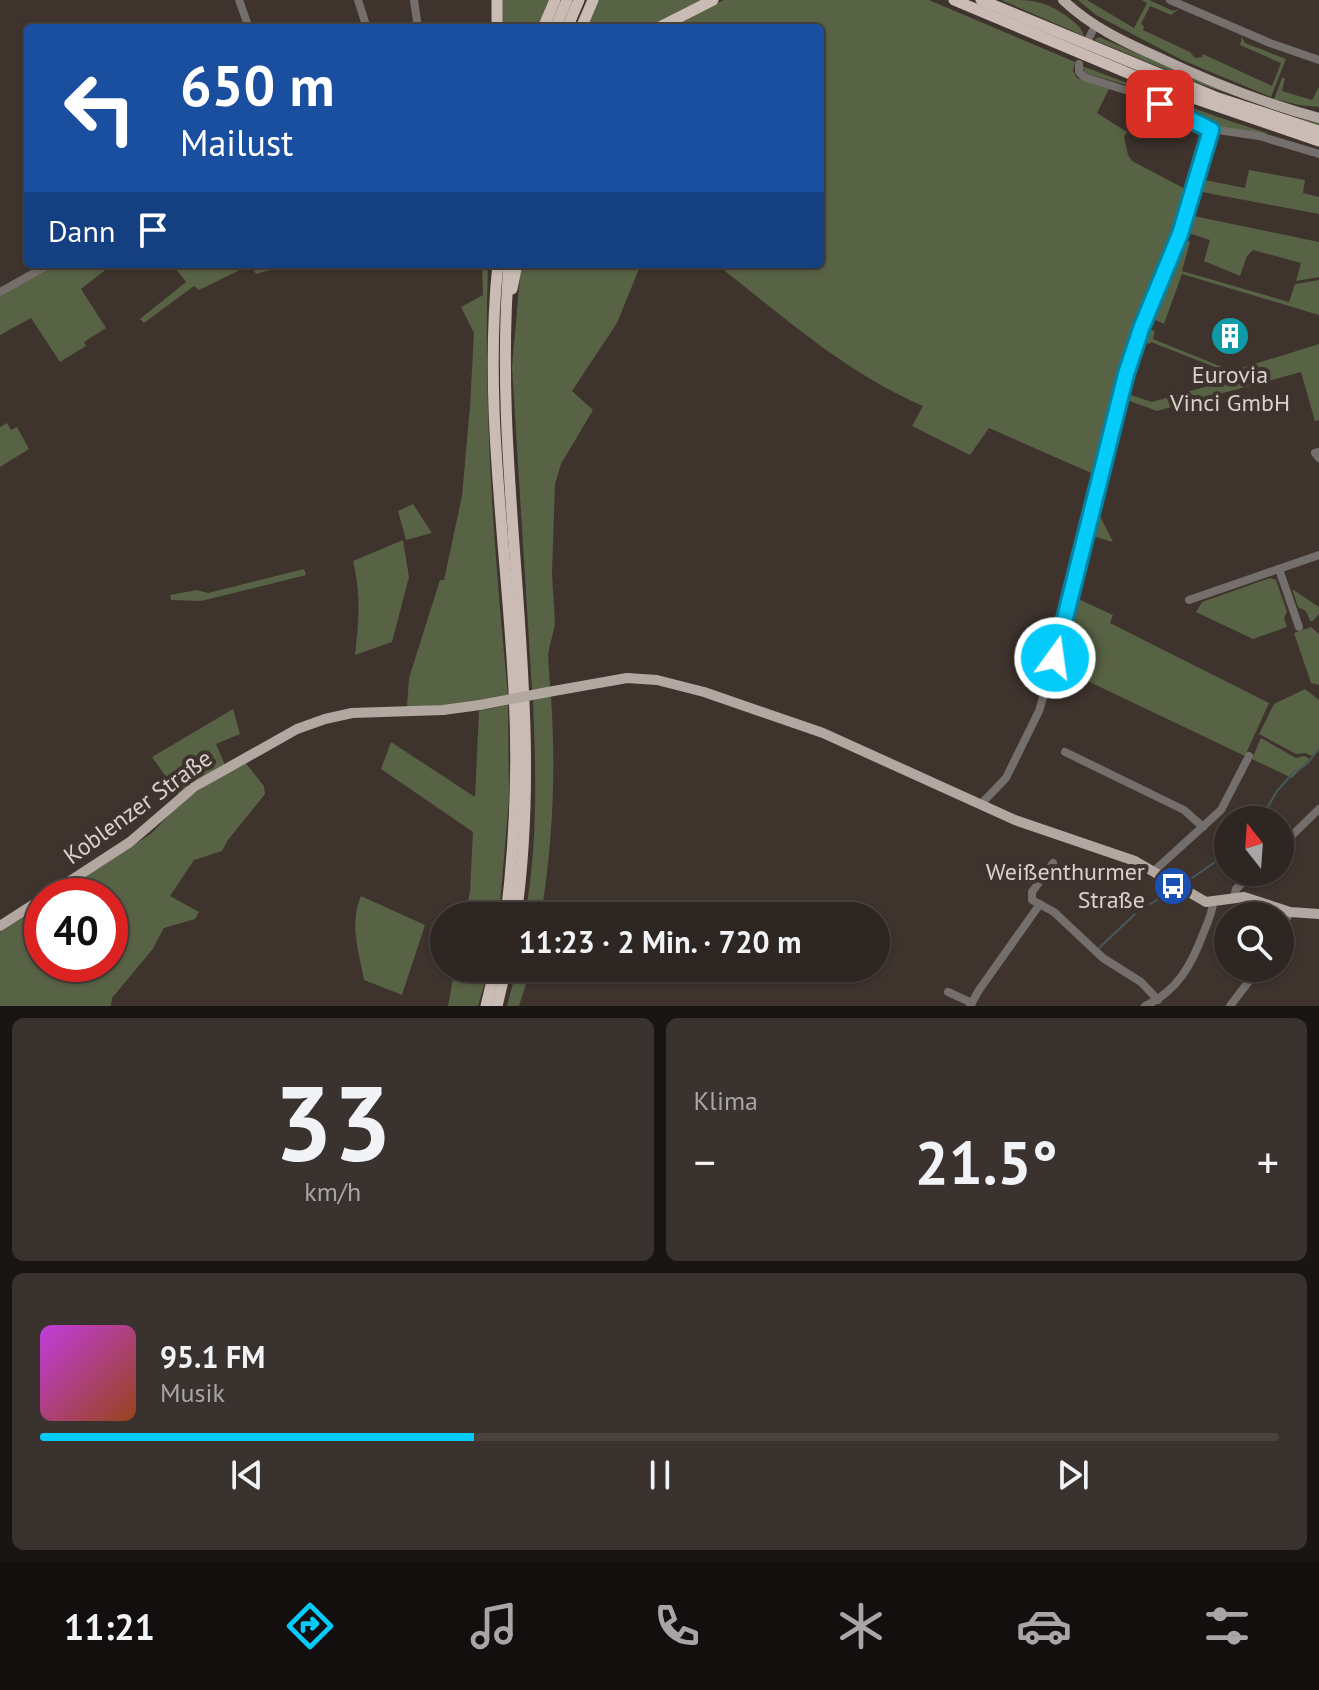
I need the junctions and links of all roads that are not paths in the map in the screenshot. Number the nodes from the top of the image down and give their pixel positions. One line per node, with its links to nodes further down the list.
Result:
1 (239, 0): 14 (street)
2 (358, 0): 15 (street)
3 (414, 0): 16 (street)
4 (497, 0): 17 (highway)
5 (555, 0): 18 (highway)
6 (567, 0): 19 (highway)
7 (579, 0): 20 (highway)
8 (593, 0): 21 (highway)
9 (713, 0): 22 (highway)
10 (954, 0): 30 (highway)
11 (1063, 0): 23 (main road)
12 (1170, 0): 25 (street)
13 (987, 2): 29 (highway)
14 (248, 24)
15 (366, 24)
16 (417, 24)
17 (497, 24)
18 (545, 24)
19 (557, 24)
20 (569, 24)
21 (583, 24)
22 (666, 24)
23 (1095, 26): 24 (street); 27 (main road)
24 (1089, 38)
25 (1319, 60)
26 (1079, 64): 28 (street)
27 (1319, 118)
28 (1211, 130): 31 (street); 46 (street)
29 (1319, 131)
30 (1319, 141)
31 (1319, 154)
32 (43, 268): 36 (street)
33 (496, 268): 37 (highway)
34 (508, 268): 37 (highway)
35 (515, 268): 37 (highway)
36 (0, 292)
37 (501, 305): 55 (highway); 56 (highway)
38 (1319, 452): 39 (street)
39 (1319, 458)
40 (1319, 555): 41 (street)
41 (1279, 569): 42 (street); 43 (street)
42 (1189, 600)
43 (1299, 627)
44 (1065, 752): 48 (street)
45 (1249, 756): 48 (street)
46 (978, 803): 51 (main road); 52 (main road, Koblenzer Straße, bridge)
47 (1319, 809): 49 (street)
48 (1203, 827): 51 (street)
49 (1294, 833)
50 (1053, 863): 59 (street)
51 (1154, 871): 58 (main road)
52 (75, 878)
53 (1239, 886): 54 (street)
54 (1234, 897): 57 (main road); 58 (main road)
55 (507, 902)
56 (518, 902)
57 (1261, 902)
58 (1213, 903): 68 (street)
59 (1040, 904): 68 (street); 69 (street)
60 (24, 911): 63 (main road, Koblenzer Straße)
61 (1294, 912): 62 (main road)
62 (1319, 914)
63 (0, 926)
64 (492, 982): 70 (highway)
65 (503, 982): 71 (highway)
66 (1248, 982): 73 (street)
67 (948, 992): 69 (street)
68 (1158, 1000): 72 (street)
69 (971, 1004)
70 (486, 1006)
71 (497, 1006)
72 (1145, 1006)
73 (1230, 1006)

